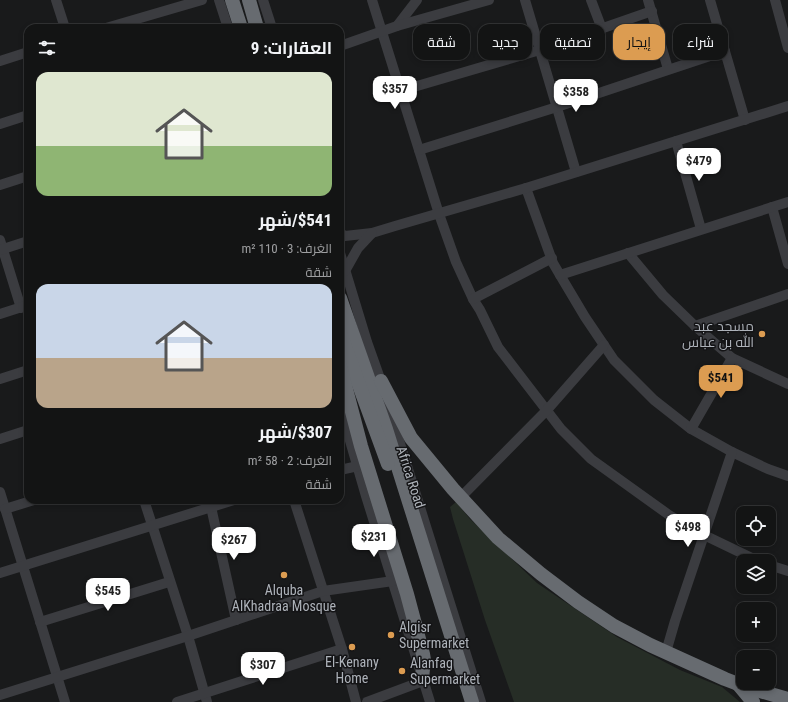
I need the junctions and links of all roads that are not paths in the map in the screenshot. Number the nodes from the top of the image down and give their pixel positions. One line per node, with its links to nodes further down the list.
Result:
1 (56, 0): 16 (street)
2 (202, 0): 17 (street)
3 (219, 0): 18 (street)
4 (232, 0): 19 (highway)
5 (248, 0): 20 (highway)
6 (263, 0): 21 (street)
7 (372, 0): 26 (street)
8 (417, 0): 24 (street)
9 (489, 0): 24 (street)
10 (525, 0): 30 (street)
11 (591, 0): 22 (street)
12 (648, 0): 15 (street)
13 (710, 0): 23 (street)
14 (775, 0): 27 (street)
15 (652, 11): 25 (street); 36 (street)
16 (64, 24)
17 (120, 24)
18 (227, 24)
19 (240, 24)
20 (256, 24)
21 (271, 24)
22 (600, 24)
23 (717, 24)
24 (397, 26): 26 (street)
25 (605, 28)
26 (382, 32): 28 (street); 37 (street)
27 (786, 32): 29 (street)
28 (344, 45)
29 (788, 48)
30 (540, 50): 37 (street)
31 (24, 53): 35 (street)
32 (543, 60): 39 (street)
33 (696, 60): 36 (street)
34 (728, 60): 41 (street)
35 (0, 61)
36 (668, 69): 39 (street)
37 (400, 91): 44 (street)
38 (788, 106): 41 (street)
39 (557, 108): 44 (street); 45 (street)
40 (24, 116): 42 (street)
41 (745, 120): 43 (street)
42 (0, 124)
43 (676, 141): 45 (street); 52 (street)
44 (419, 150): 51 (street)
45 (576, 172): 48 (street)
46 (24, 177): 47 (street)
47 (0, 185)
48 (526, 188): 51 (street); 58 (street)
49 (788, 202): 50 (street)
50 (772, 207): 52 (street); 59 (street)
51 (438, 214): 53 (street); 64 (street)
52 (701, 229): 57 (street)
53 (372, 233): 54 (street); 61 (street)
54 (344, 235)
55 (24, 242): 56 (street)
56 (1, 247): 65 (street)
57 (628, 253): 62 (street); 68 (street)
58 (552, 258): 62 (street); 64 (street)
59 (788, 264)
60 (344, 267): 61 (street, Africa Road)
61 (345, 271): 75 (street, Africa Road)
62 (560, 275): 70 (street)
63 (788, 294): 68 (street)
64 (474, 300): 77 (street)
65 (24, 306): 67 (street)
66 (344, 309): 97 (highway, Africa Road)
67 (0, 314)
68 (695, 326): 71 (street)
69 (344, 344): 97 (highway, Africa Road)
70 (604, 346): 77 (street); 79 (street)
71 (732, 358): 76 (street); 79 (street)
72 (24, 371): 73 (street)
73 (0, 379)
74 (344, 381): 111 (highway)
75 (381, 381): 87 (highway); 125 (street, Africa Road)
76 (788, 384)
77 (547, 410): 87 (street); 95 (street)
78 (344, 419): 83 (street)
79 (691, 429): 82 (street)
80 (24, 431): 81 (street)
81 (0, 439)
82 (732, 452): 85 (street); 95 (street)
83 (358, 466): 84 (street); 102 (street)
84 (344, 469)
85 (788, 476)
86 (0, 492): 93 (street)
87 (461, 497): 109 (highway)
88 (24, 503): 93 (street)
89 (145, 504): 94 (street)
90 (221, 504): 92 (street)
91 (295, 504): 104 (street)
92 (211, 507): 94 (street); 105 (street)
93 (5, 509): 98 (street)
94 (152, 526): 98 (street); 103 (street)
95 (704, 535): 96 (street); 109 (street)
96 (743, 554)
97 (424, 565): 123 (highway, Africa Road); 124 (highway, Africa Road)
98 (23, 566): 101 (street); 106 (street)
99 (776, 567): 100 (street)
100 (788, 571)
101 (0, 572)
102 (393, 581): 104 (street); 111 (street)
103 (169, 582): 106 (street); 107 (street)
104 (323, 591): 105 (street); 108 (street)
105 (236, 620): 107 (street)
106 (40, 622): 110 (street)
107 (188, 636): 110 (street); 116 (street)
108 (342, 649): 116 (street); 120 (street)
109 (666, 652): 112 (highway)
110 (58, 677): 115 (street); 118 (street)
111 (423, 679): 121 (street); 122 (street)
112 (736, 684)
113 (742, 690): 126 (highway)
114 (759, 690): 117 (highway)
115 (0, 695)
116 (206, 698): 119 (street)
117 (788, 698)
118 (65, 702)
119 (176, 702)
120 (356, 702)
121 (367, 702)
122 (430, 702)
123 (462, 702)
124 (472, 702)
125 (482, 702)
126 (753, 702)

